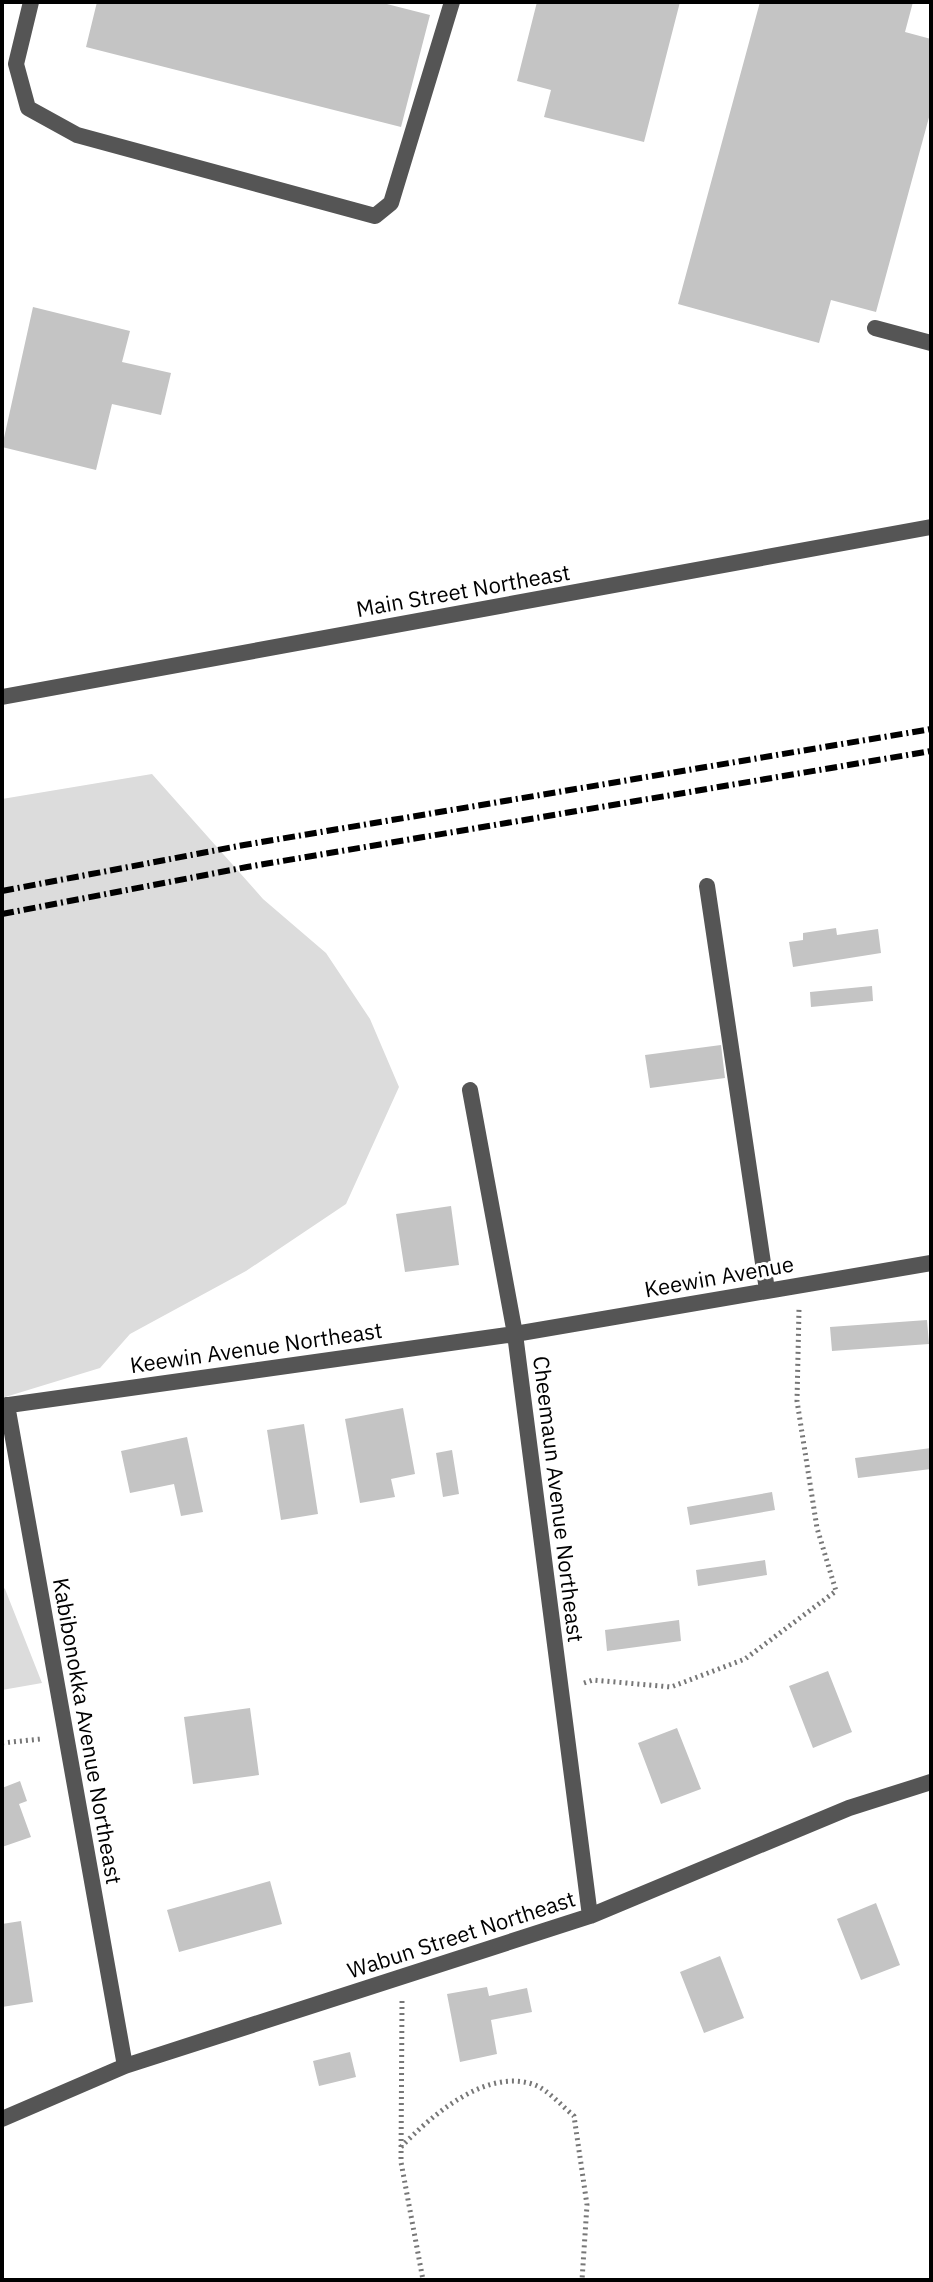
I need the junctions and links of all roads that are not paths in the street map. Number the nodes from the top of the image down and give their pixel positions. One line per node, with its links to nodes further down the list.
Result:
1 (31, 2): 2 (street)
2 (452, 2)
3 (875, 328): 4 (street)
4 (931, 343)
5 (931, 527): 6 (street, Main Street Northeast)
6 (2, 697)
7 (707, 886): 10 (street)
8 (470, 1090): 11 (street, Cheemaun Avenue Northeast)
9 (931, 1263): 10 (street, Keewin Avenue)
10 (767, 1290): 11 (street, Keewin Avenue)
11 (515, 1334): 12 (street, Keewin Avenue Northeast); 14 (street, Cheemaun Avenue Northeast)
12 (4, 1405): 15 (street, Kabibonokka Avenue Northeast)
13 (931, 1782): 14 (street, Wabun Street Northeast)
14 (590, 1916): 15 (street, Wabun Street Northeast)
15 (125, 2066): 16 (street, Wabun Street Northeast)
16 (2, 2119)

